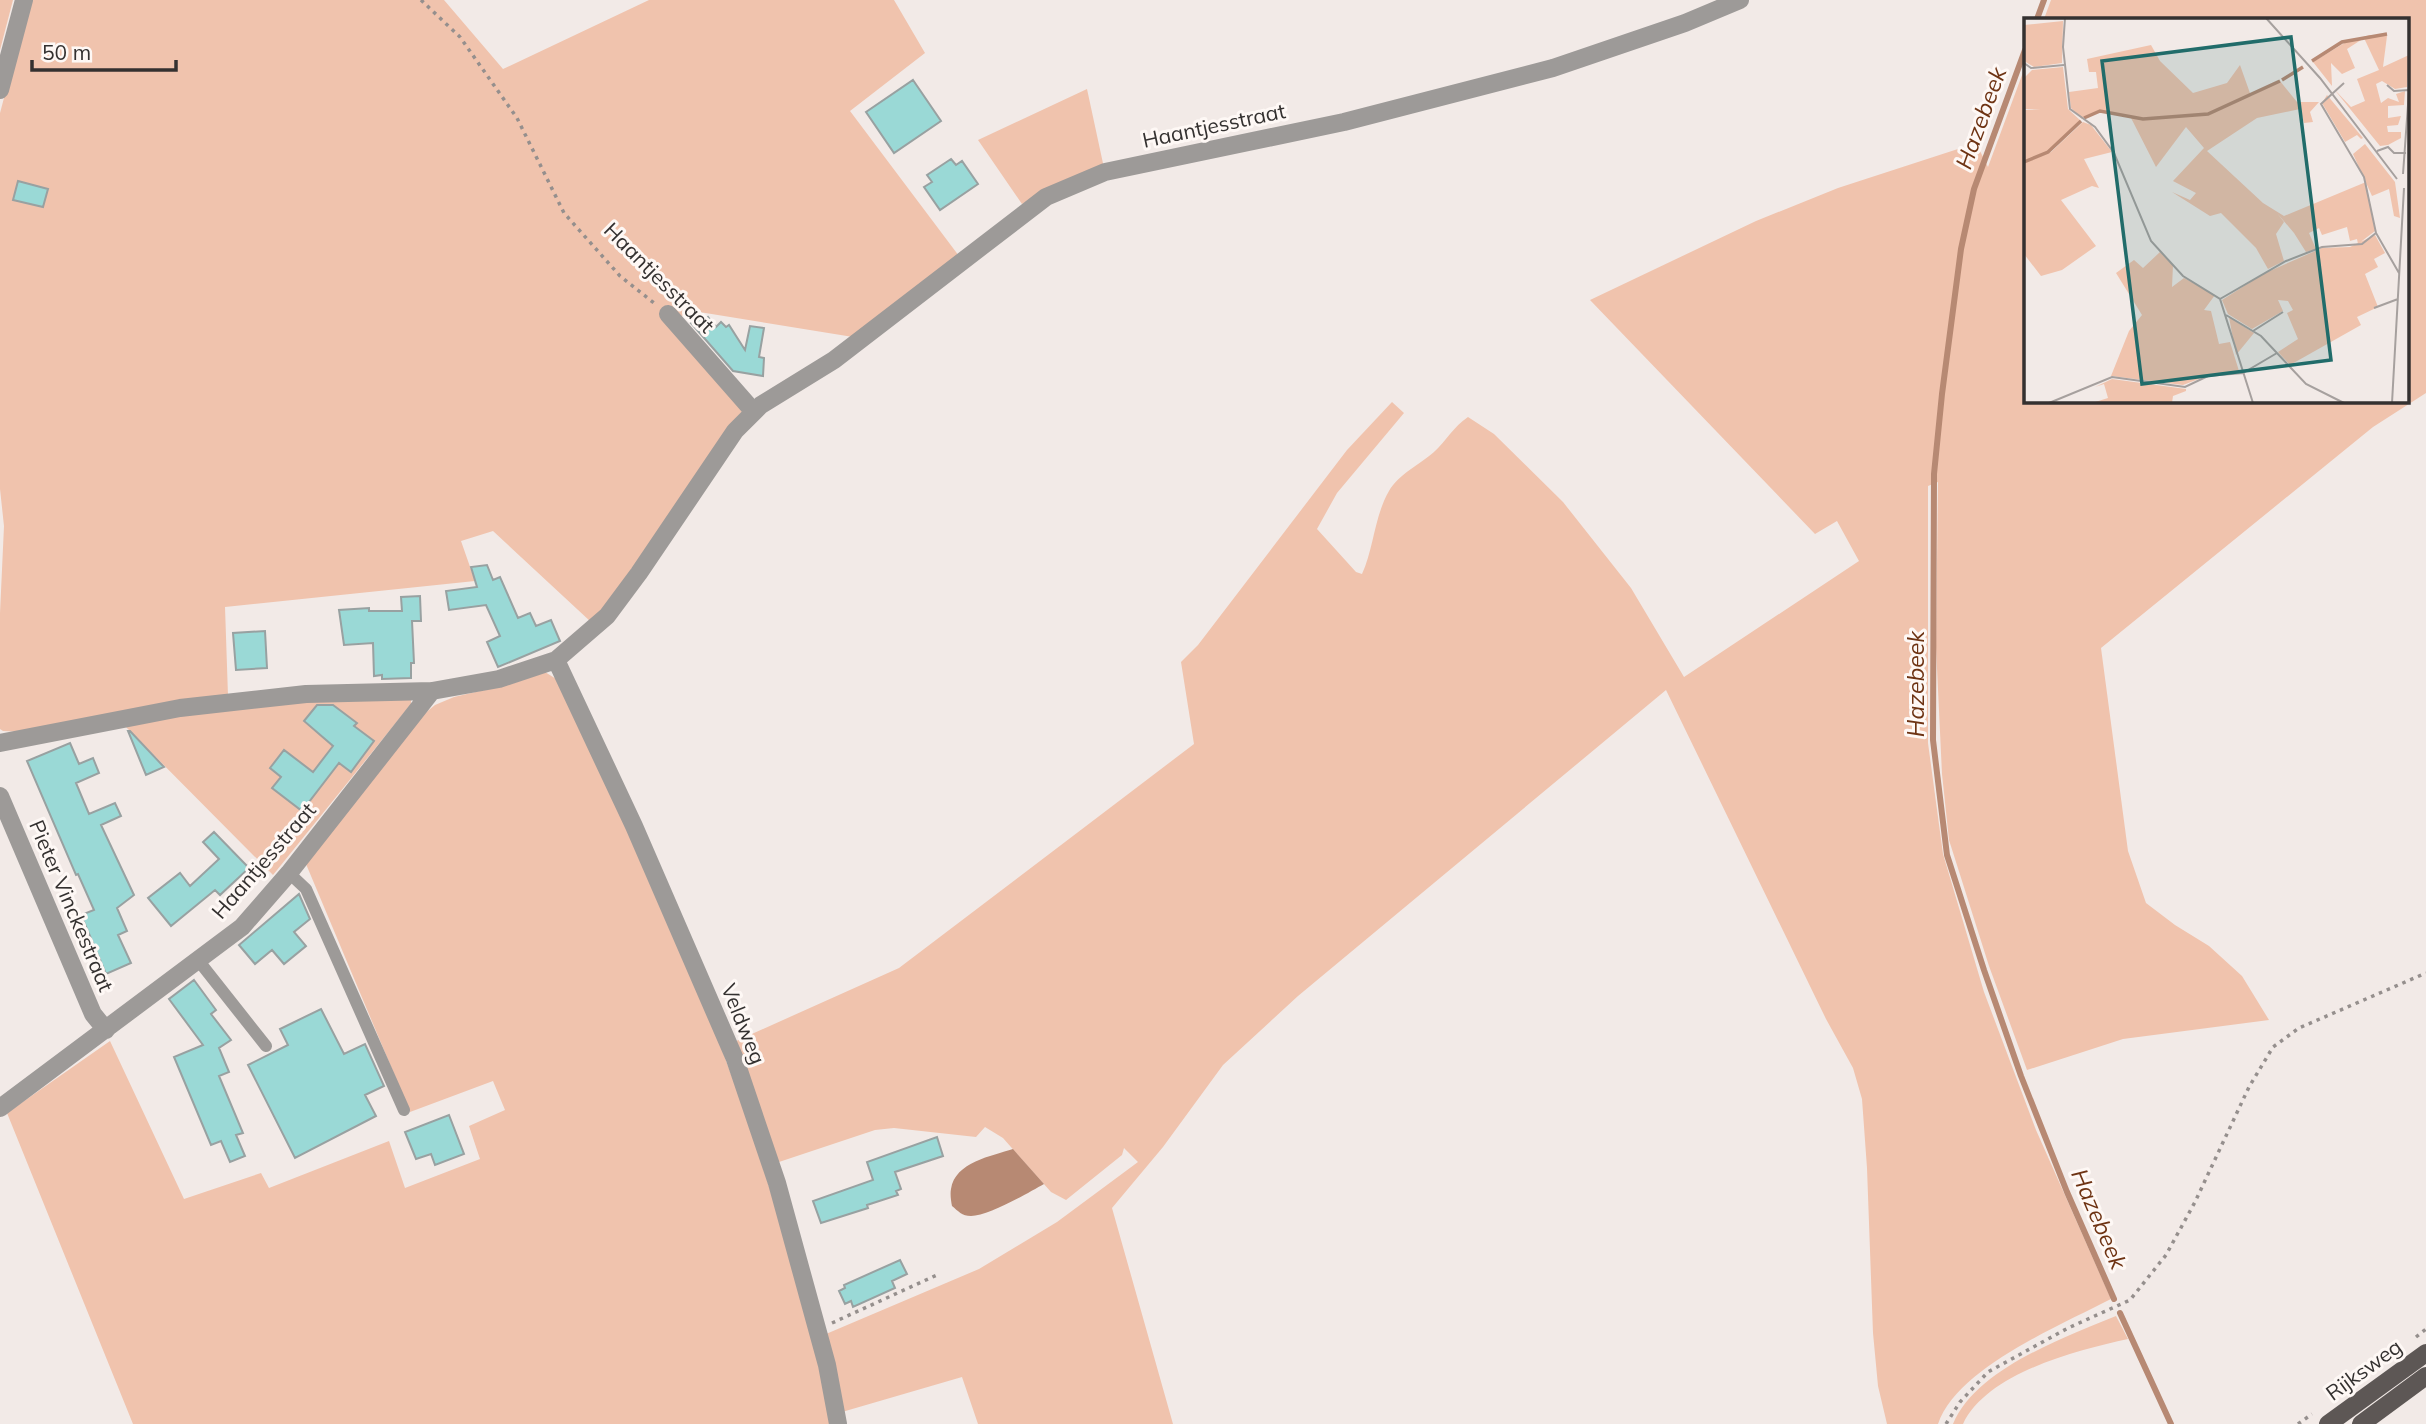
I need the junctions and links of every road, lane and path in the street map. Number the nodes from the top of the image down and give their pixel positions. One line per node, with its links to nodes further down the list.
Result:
1 (24, 0): 4 (street)
2 (421, 0): 5 (path, Haantjesstraat)
3 (1740, 0): 6 (street, Haantjesstraat)
4 (0, 90)
5 (668, 314): 6 (street, Haantjesstraat)
6 (754, 412): 7 (street, Haantjesstraat)
7 (556, 660): 8 (street, Haantjesstraat); 19 (street, Veldweg)
8 (432, 691): 9 (street, Haantjesstraat); 11 (street, Haantjesstraat)
9 (0, 743)
10 (0, 796): 14 (street, Pieter Vinckestraat)
11 (289, 873): 12 (street, Haantjesstraat); 17 (lane)
12 (198, 960): 14 (street, Haantjesstraat); 15 (lane)
13 (2426, 973): 23 (path)
14 (106, 1030): 16 (street, Haantjesstraat)
15 (266, 1046)
16 (0, 1108)
17 (404, 1110)
18 (939, 1274): 19 (path)
19 (817, 1330): 22 (street, Veldweg)
20 (2426, 1353): 24 (main road, Rijksweg)
21 (2426, 1376): 25 (main road, Rijksweg)
22 (838, 1424)
23 (1946, 1424)
24 (2328, 1424)
25 (2361, 1424)

